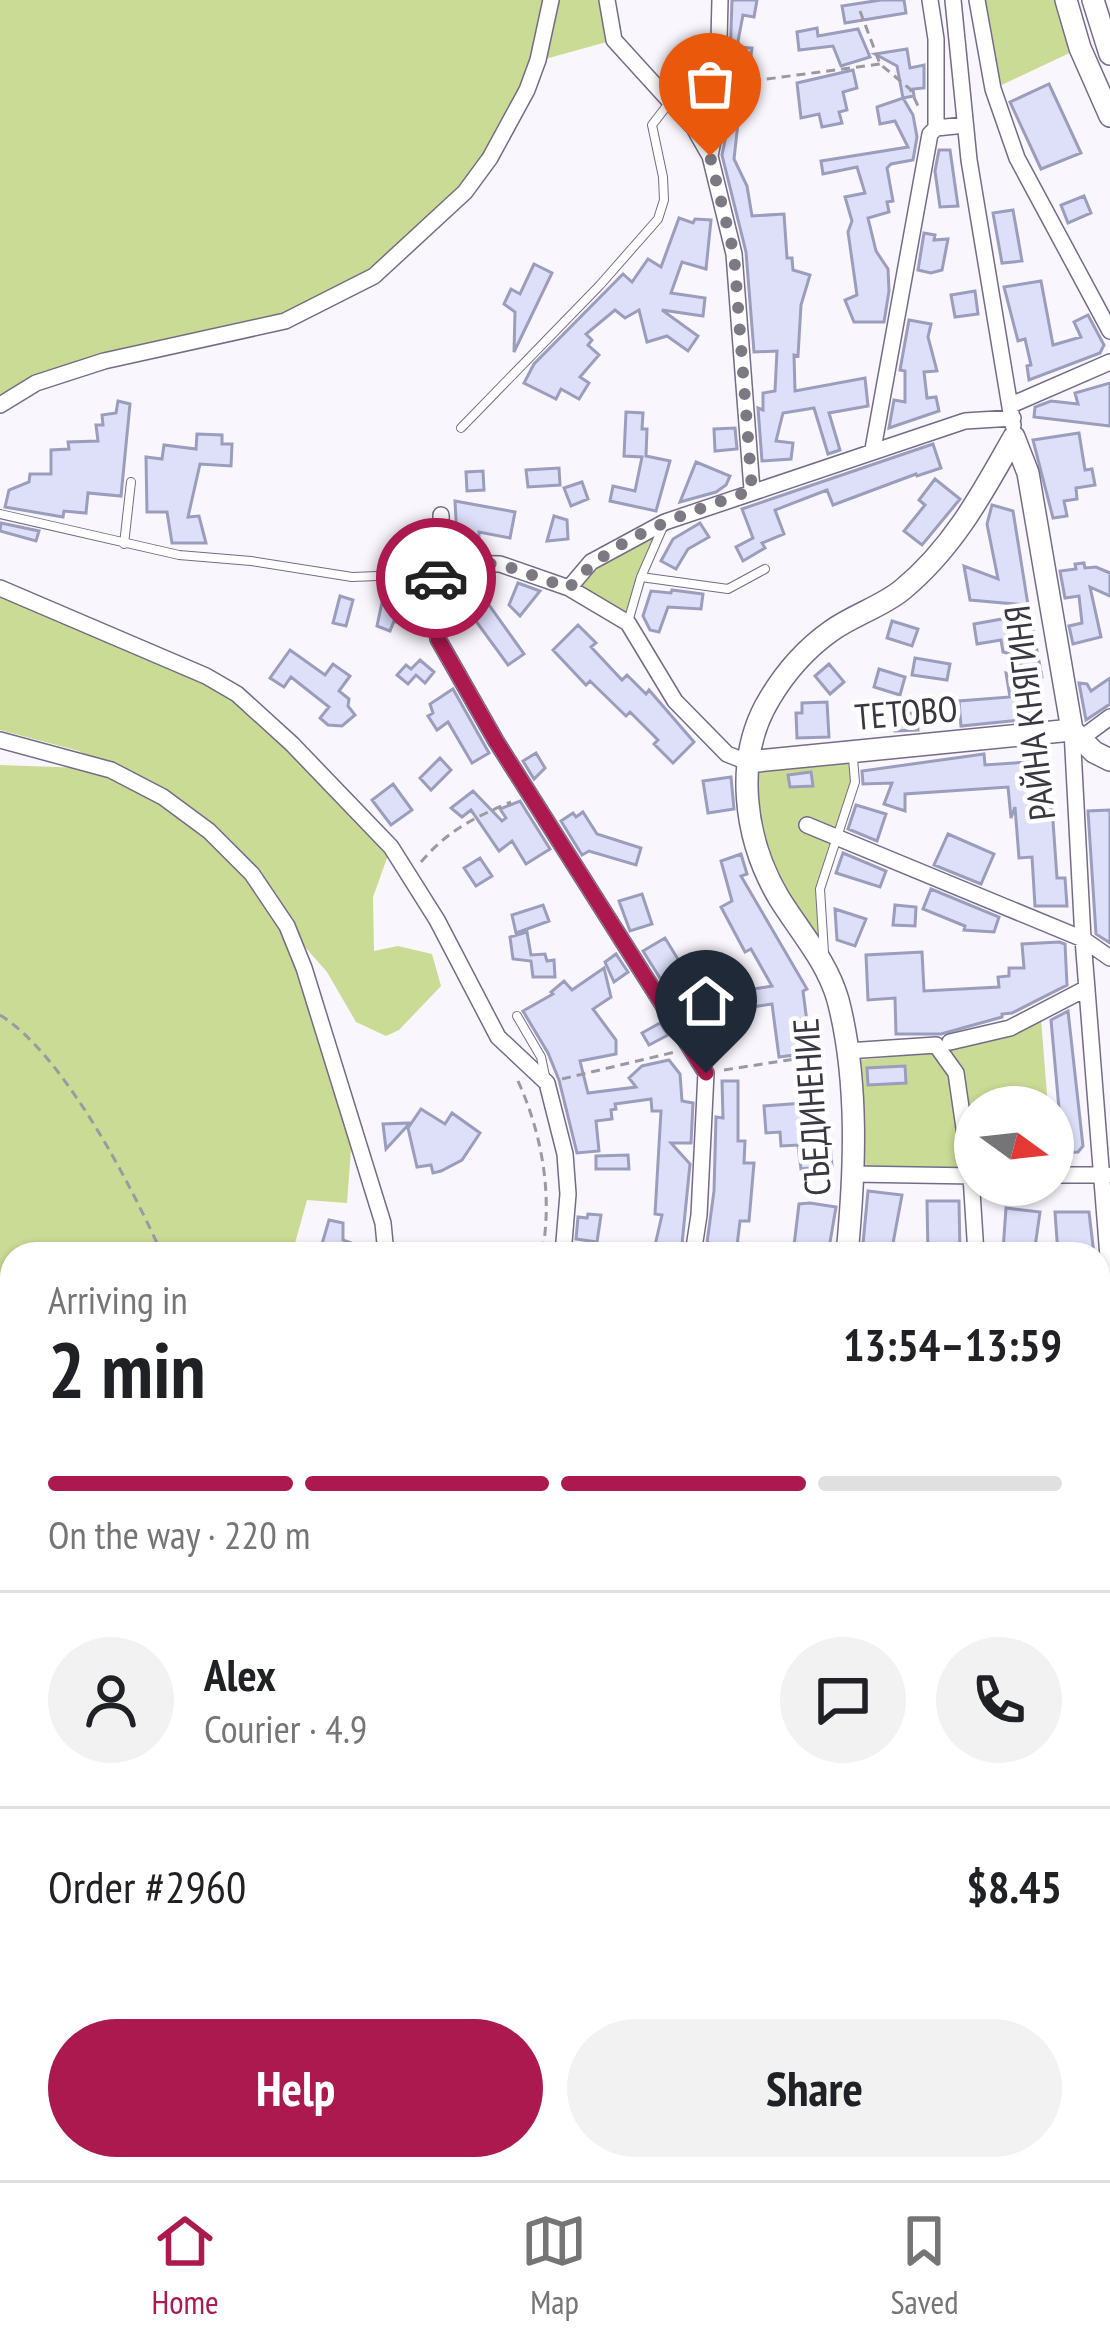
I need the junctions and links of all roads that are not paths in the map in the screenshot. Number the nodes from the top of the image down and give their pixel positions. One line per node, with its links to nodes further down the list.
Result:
1 (550, 0): 17 (street)
2 (607, 0): 10 (street)
3 (720, 0): 14 (street)
4 (930, 0): 13 (street)
5 (953, 0): 12 (street, РАЙНА КНЯГИНЯ)
6 (977, 0): 15 (street)
7 (1066, 0): 11 (street)
8 (1093, 0): 9 (street)
9 (1110, 54)
10 (669, 103): 14 (street); 19 (lane)
11 (1110, 116)
12 (964, 124): 13 (street); 18 (street, РАЙНА КНЯГИНЯ)
13 (933, 131): 20 (street)
14 (710, 156): 22 (street)
15 (1110, 331)
16 (1110, 362): 18 (street)
17 (0, 405)
18 (1012, 420): 20 (street); 34 (street, РАЙНА КНЯГИНЯ); 38 (street, СЪЕДИНЕНИЕ)
19 (461, 428)
20 (874, 449): 22 (street)
21 (131, 482): 26 (lane)
22 (752, 490): 25 (street)
23 (0, 514): 26 (lane)
24 (441, 515): 27 (street)
25 (665, 522): 29 (lane); 31 (street)
26 (124, 544): 27 (lane)
27 (442, 563): 31 (street); 57 (street)
28 (765, 569): 29 (lane)
29 (641, 577): 32 (lane)
30 (0, 588): 48 (street)
31 (569, 588): 32 (street)
32 (628, 623): 38 (street)
33 (1110, 717): 34 (street)
34 (1076, 735): 36 (street, ТЕТОВО); 37 (street); 41 (street, РАЙНА КНЯГИНЯ)
35 (0, 740): 55 (street)
36 (851, 750): 38 (street, ТЕТОВО); 40 (lane)
37 (1110, 760)
38 (747, 762): 43 (street, СЪЕДИНЕНИЕ)
39 (807, 825): 40 (street)
40 (836, 839): 41 (street); 43 (lane)
41 (1083, 939): 42 (street); 44 (street, РАЙНА КНЯГИНЯ)
42 (1110, 958)
43 (824, 964): 47 (street, СЪЕДИНЕНИЕ)
44 (1087, 988): 46 (street); 52 (street, РАЙНА КНЯГИНЯ)
45 (517, 1016): 48 (lane)
46 (943, 1043): 47 (street); 49 (street)
47 (847, 1051): 50 (street, СЪЕДИНЕНИЕ)
48 (547, 1083): 56 (street)
49 (958, 1086)
50 (853, 1174): 53 (street); 58 (street, СЪЕДИНЕНИЕ)
51 (1074, 1175): 52 (street)
52 (1105, 1175): 60 (street, РАЙНА КНЯГИНЯ)
53 (954, 1176)
54 (974, 1206): 59 (street)
55 (385, 1242)
56 (563, 1242)
57 (695, 1242)
58 (848, 1242)
59 (976, 1242)
60 (1108, 1242)

